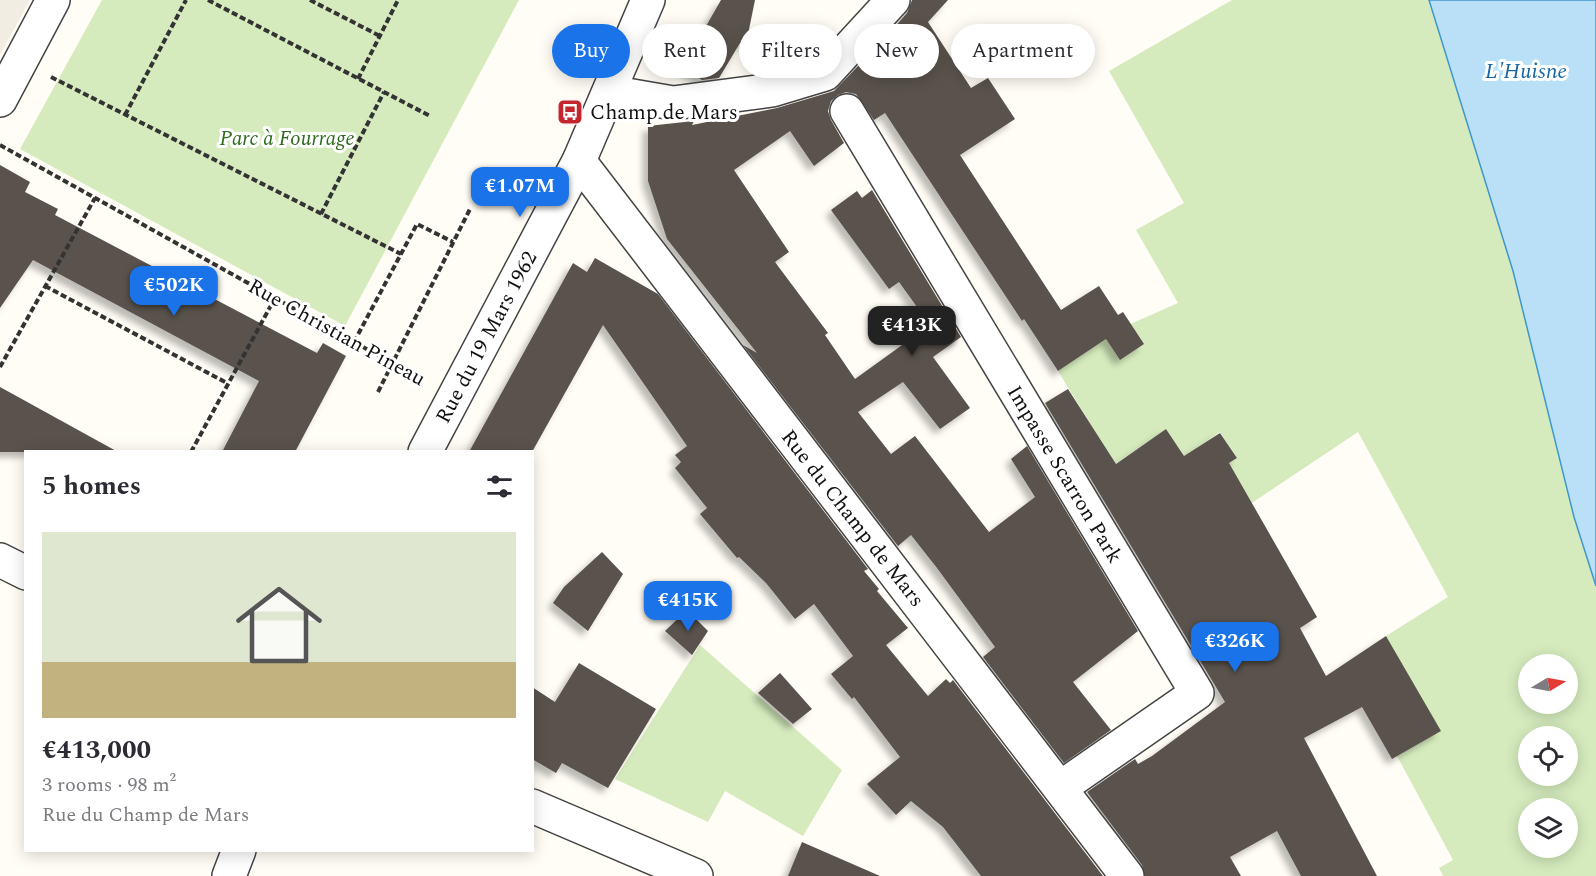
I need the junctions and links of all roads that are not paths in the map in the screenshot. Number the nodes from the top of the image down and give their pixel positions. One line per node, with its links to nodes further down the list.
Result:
1 (53, 0): 5 (street)
2 (648, 0): 4 (street, Rue du 19 Mars 1962)
3 (893, 0): 4 (street)
4 (609, 92): 7 (street, Rue du 19 Mars 1962)
5 (0, 100)
6 (847, 111): 11 (street, Impasse Scarron Park)
7 (579, 161): 8 (street, Rue du 19 Mars 1962); 11 (street, Rue du Champ de Mars)
8 (426, 450)
9 (0, 560): 10 (street)
10 (24, 572)
11 (1060, 788): 16 (street, Rue du Champ de Mars)
12 (534, 807): 15 (street)
13 (238, 852): 14 (street)
14 (229, 876)
15 (696, 876)
16 (1127, 876)

